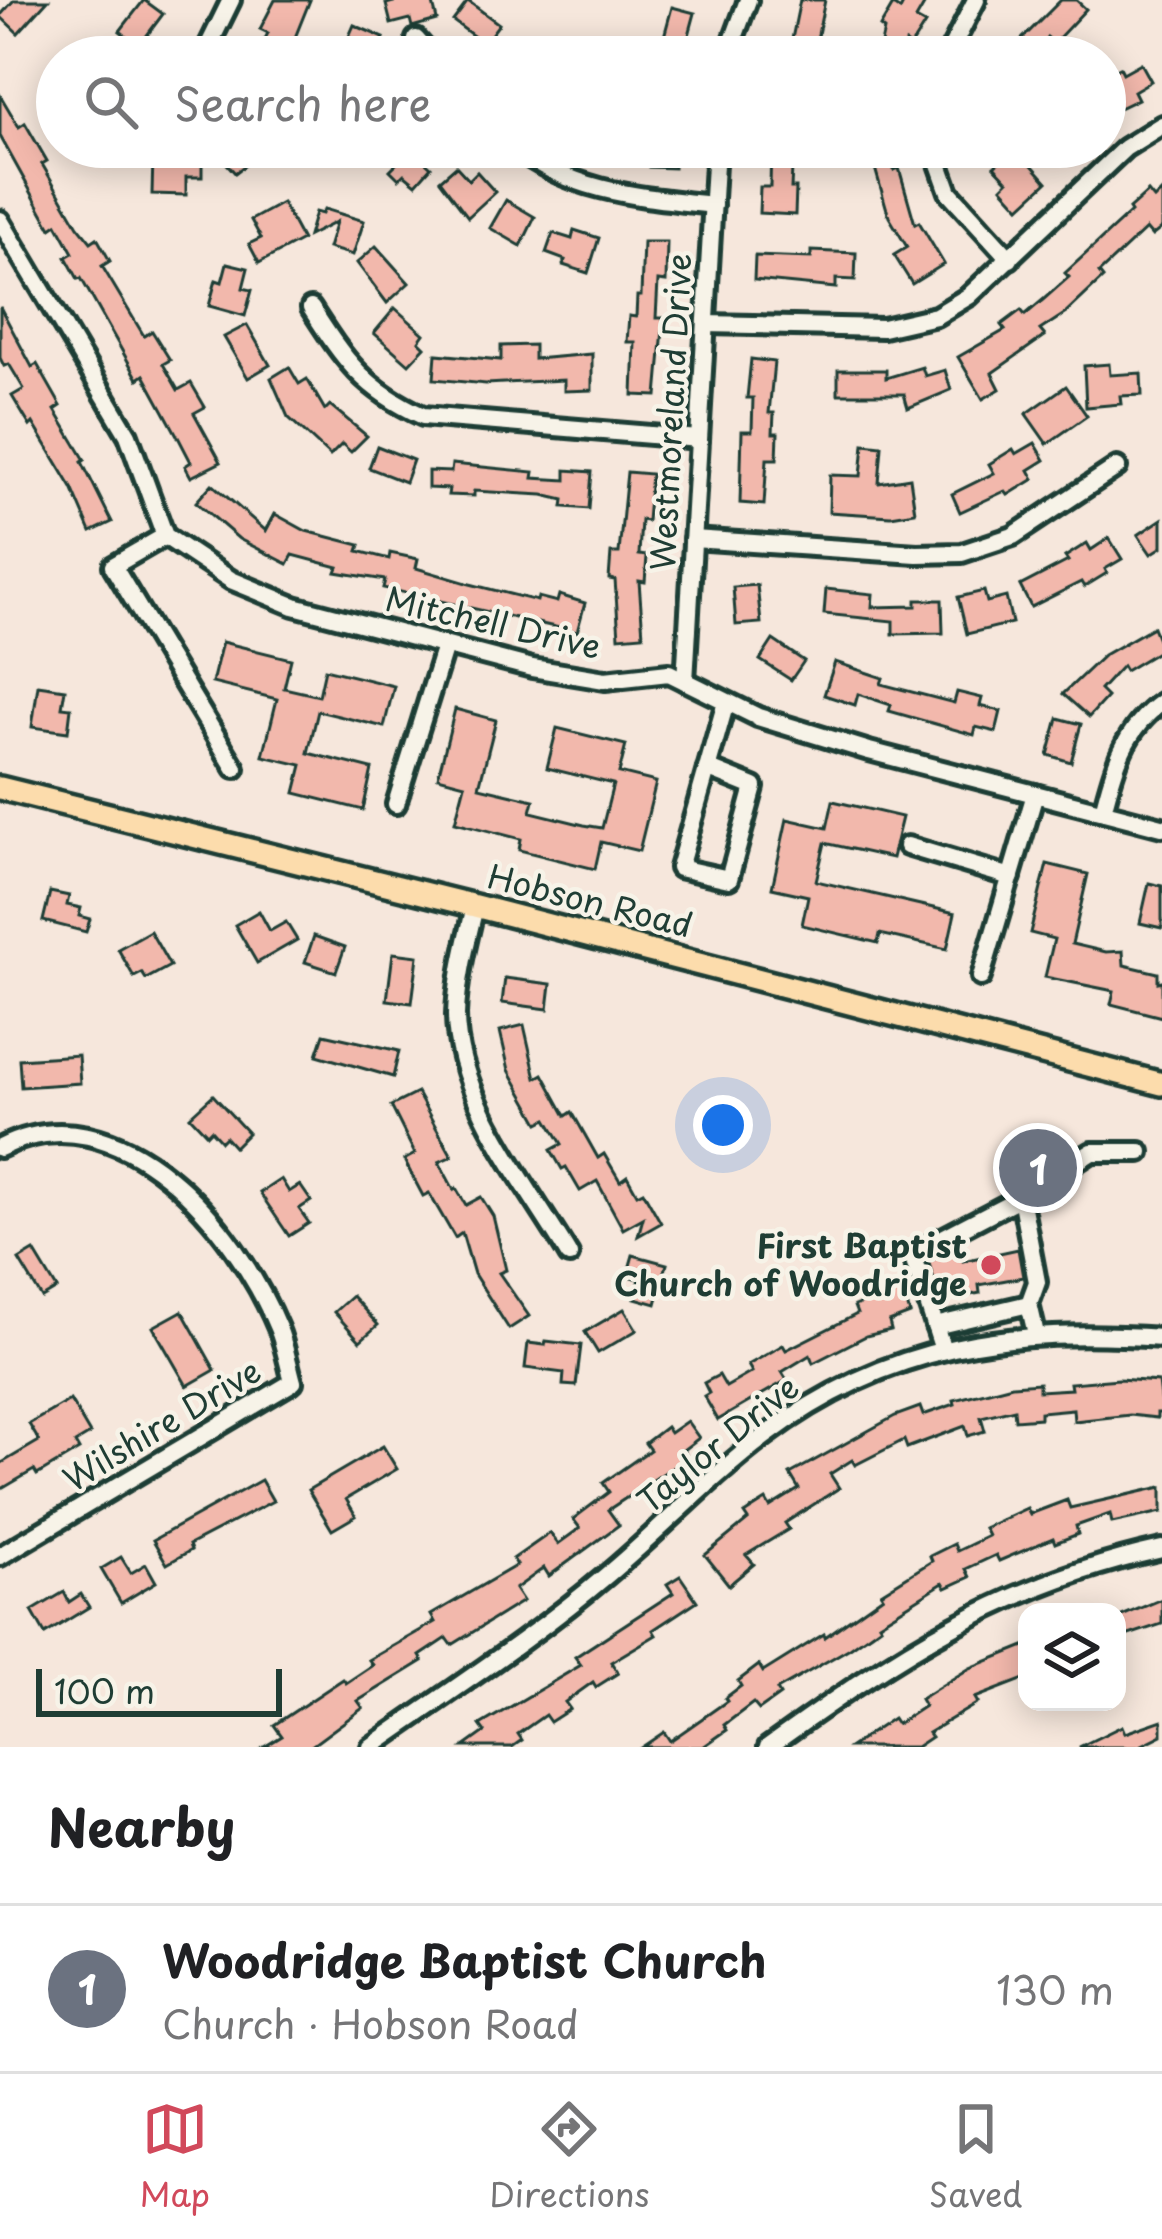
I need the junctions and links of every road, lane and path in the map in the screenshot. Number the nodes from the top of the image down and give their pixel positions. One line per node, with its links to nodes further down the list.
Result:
1 (231, 0): 4 (street)
2 (748, 0): 5 (street)
3 (976, 0): 6 (street)
4 (213, 36)
5 (735, 36)
6 (958, 36)
7 (1162, 125): 8 (street)
8 (1126, 147)
9 (547, 168): 13 (street)
10 (715, 168): 13 (street, Westmoreland Drive)
11 (941, 168): 15 (street)
12 (1104, 168): 15 (street)
13 (712, 205): 17 (street, Westmoreland Drive)
14 (0, 220): 20 (street)
15 (1010, 260): 17 (street)
16 (311, 308): 18 (street)
17 (706, 323): 18 (street, Westmoreland Drive)
18 (699, 439): 21 (street, Westmoreland Drive)
19 (1117, 467): 21 (street)
20 (165, 536): 22 (street, Mitchell Drive); 26 (street)
21 (693, 539): 23 (street, Westmoreland Drive)
22 (445, 646): 23 (street, Mitchell Drive); 30 (street)
23 (685, 681): 24 (street, Mitchell Drive)
24 (726, 702): 27 (street); 29 (street, Mitchell Drive)
25 (1162, 702): 31 (street)
26 (235, 768)
27 (707, 768): 27 (street)
28 (0, 788): 35 (main road, Hobson Road)
29 (1035, 794): 31 (street, Mitchell Drive); 34 (street)
30 (395, 804)
31 (1102, 811): 32 (street, Mitchell Drive)
32 (1162, 827)
33 (907, 846): 34 (street)
34 (1011, 877): 36 (street)
35 (475, 906): 37 (main road, Hobson Road); 41 (street)
36 (981, 977)
37 (1162, 1084)
38 (0, 1148): 48 (street, Wilshire Drive)
39 (1140, 1152): 40 (street)
40 (1021, 1197): 42 (street); 43 (street)
41 (569, 1255)
42 (1029, 1304): 43 (street); 44 (street)
43 (935, 1326): 46 (street)
44 (1036, 1334): 45 (street, Taylor Drive); 46 (street, Taylor Drive)
45 (1162, 1338)
46 (943, 1349): 49 (street, Taylor Drive)
47 (1162, 1550): 50 (street)
48 (0, 1556)
49 (371, 1747)
50 (767, 1747)

